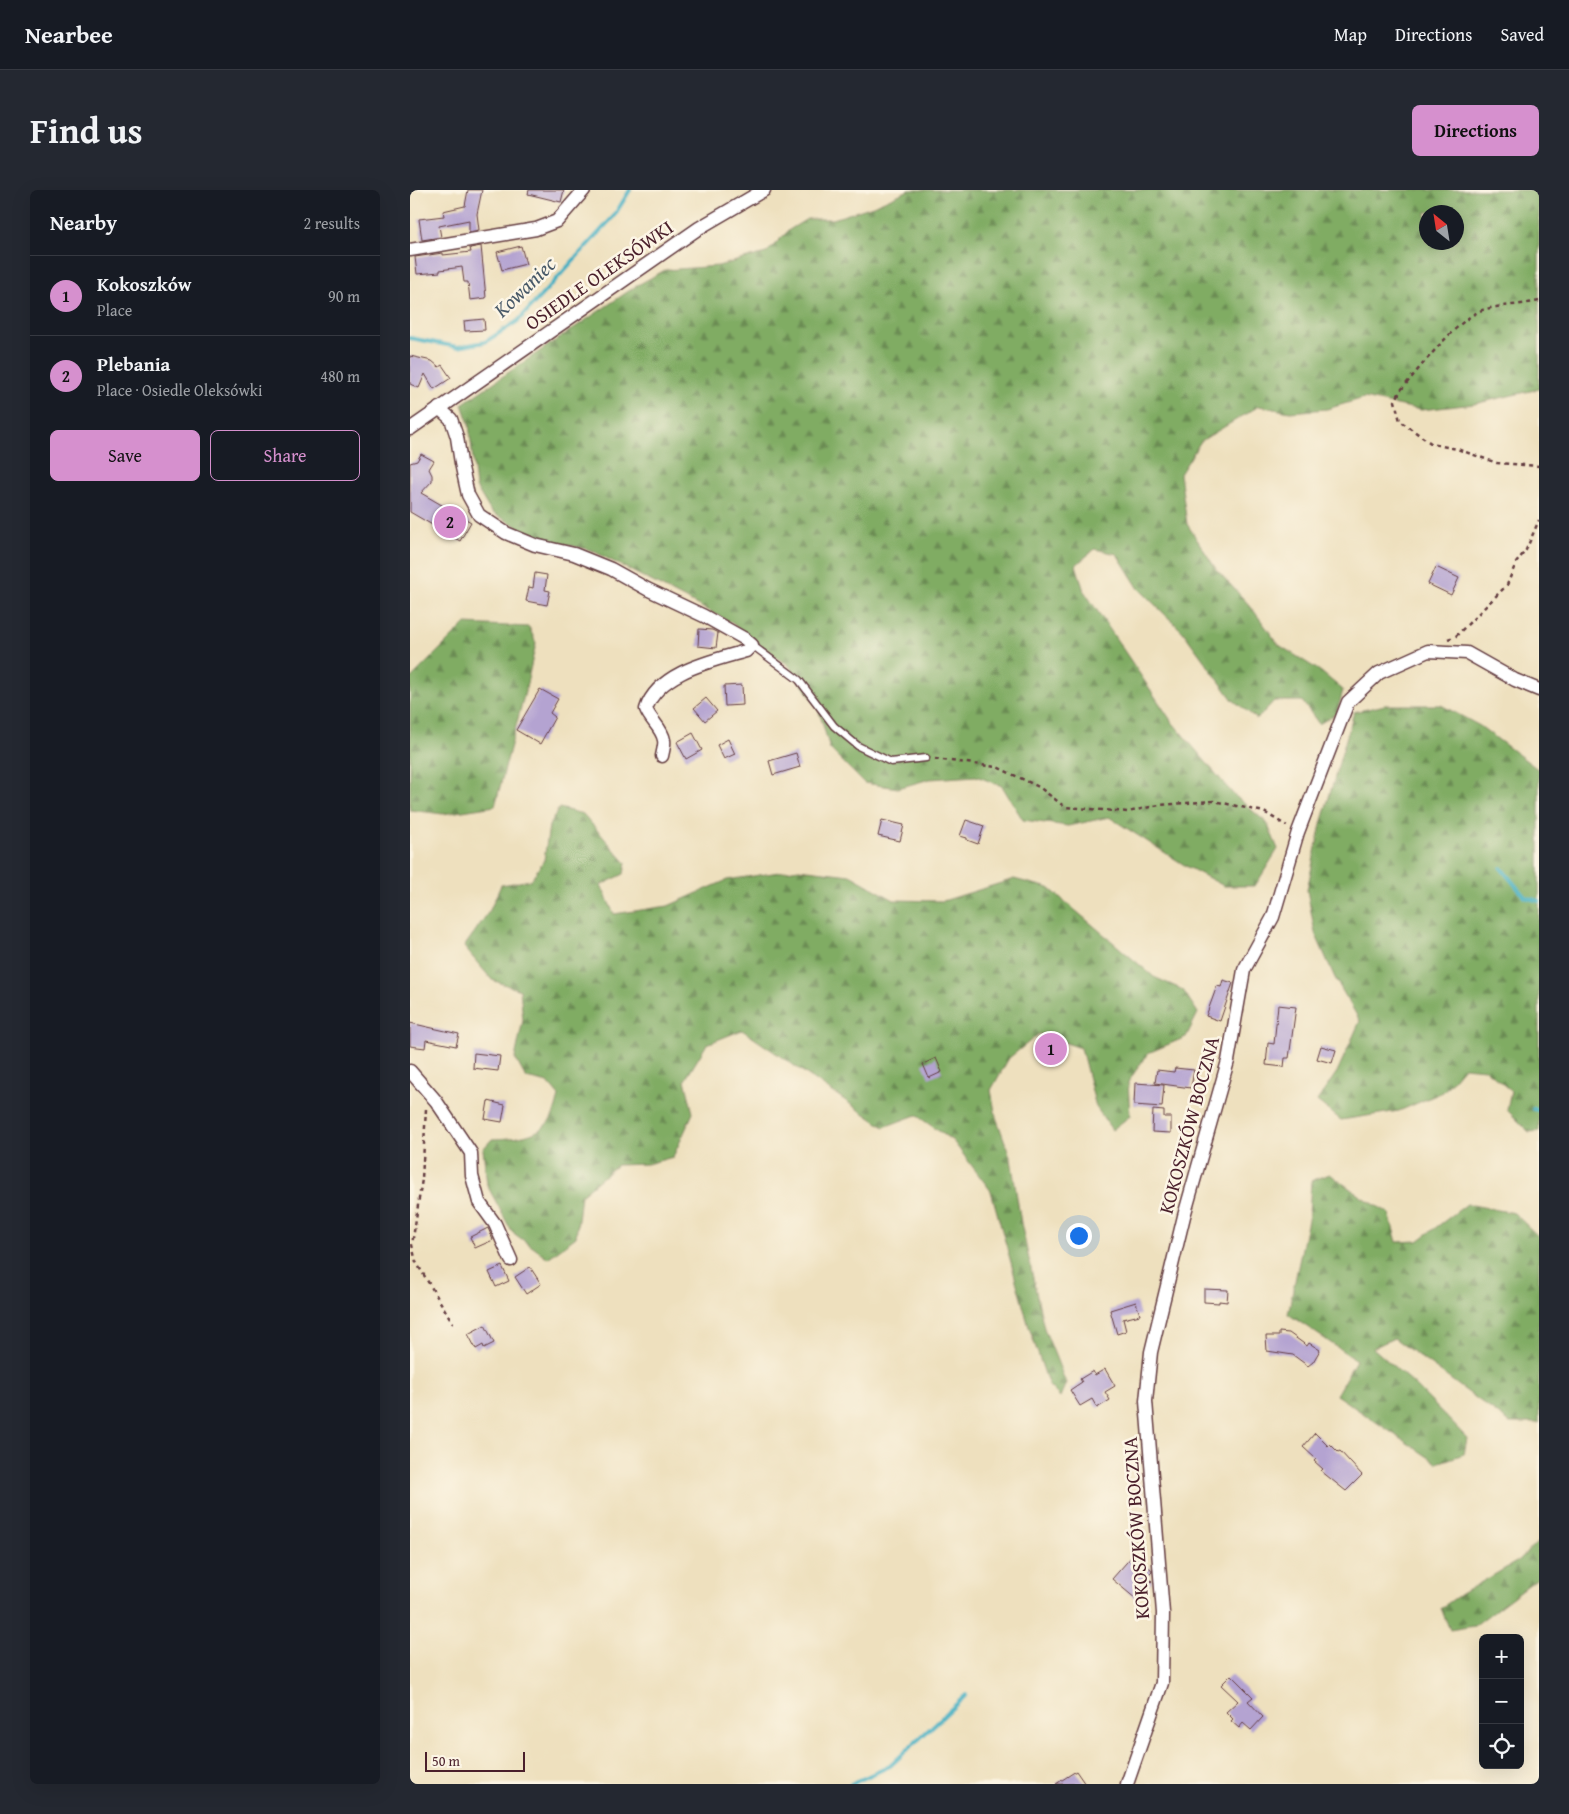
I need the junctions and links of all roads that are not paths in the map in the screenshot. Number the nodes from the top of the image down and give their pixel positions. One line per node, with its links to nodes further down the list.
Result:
1 (584, 190): 3 (street)
2 (764, 190): 4 (street, OSIEDLE OLEKSÓWKI)
3 (410, 250)
4 (440, 408): 5 (street, OSIEDLE OLEKSÓWKI); 6 (street)
5 (410, 429)
6 (752, 645): 8 (street); 9 (lane)
7 (1539, 690): 12 (street, KOKOSZKÓW BOCZNA)
8 (662, 756)
9 (926, 758)
10 (410, 1071): 11 (street)
11 (511, 1260)
12 (1127, 1784)

